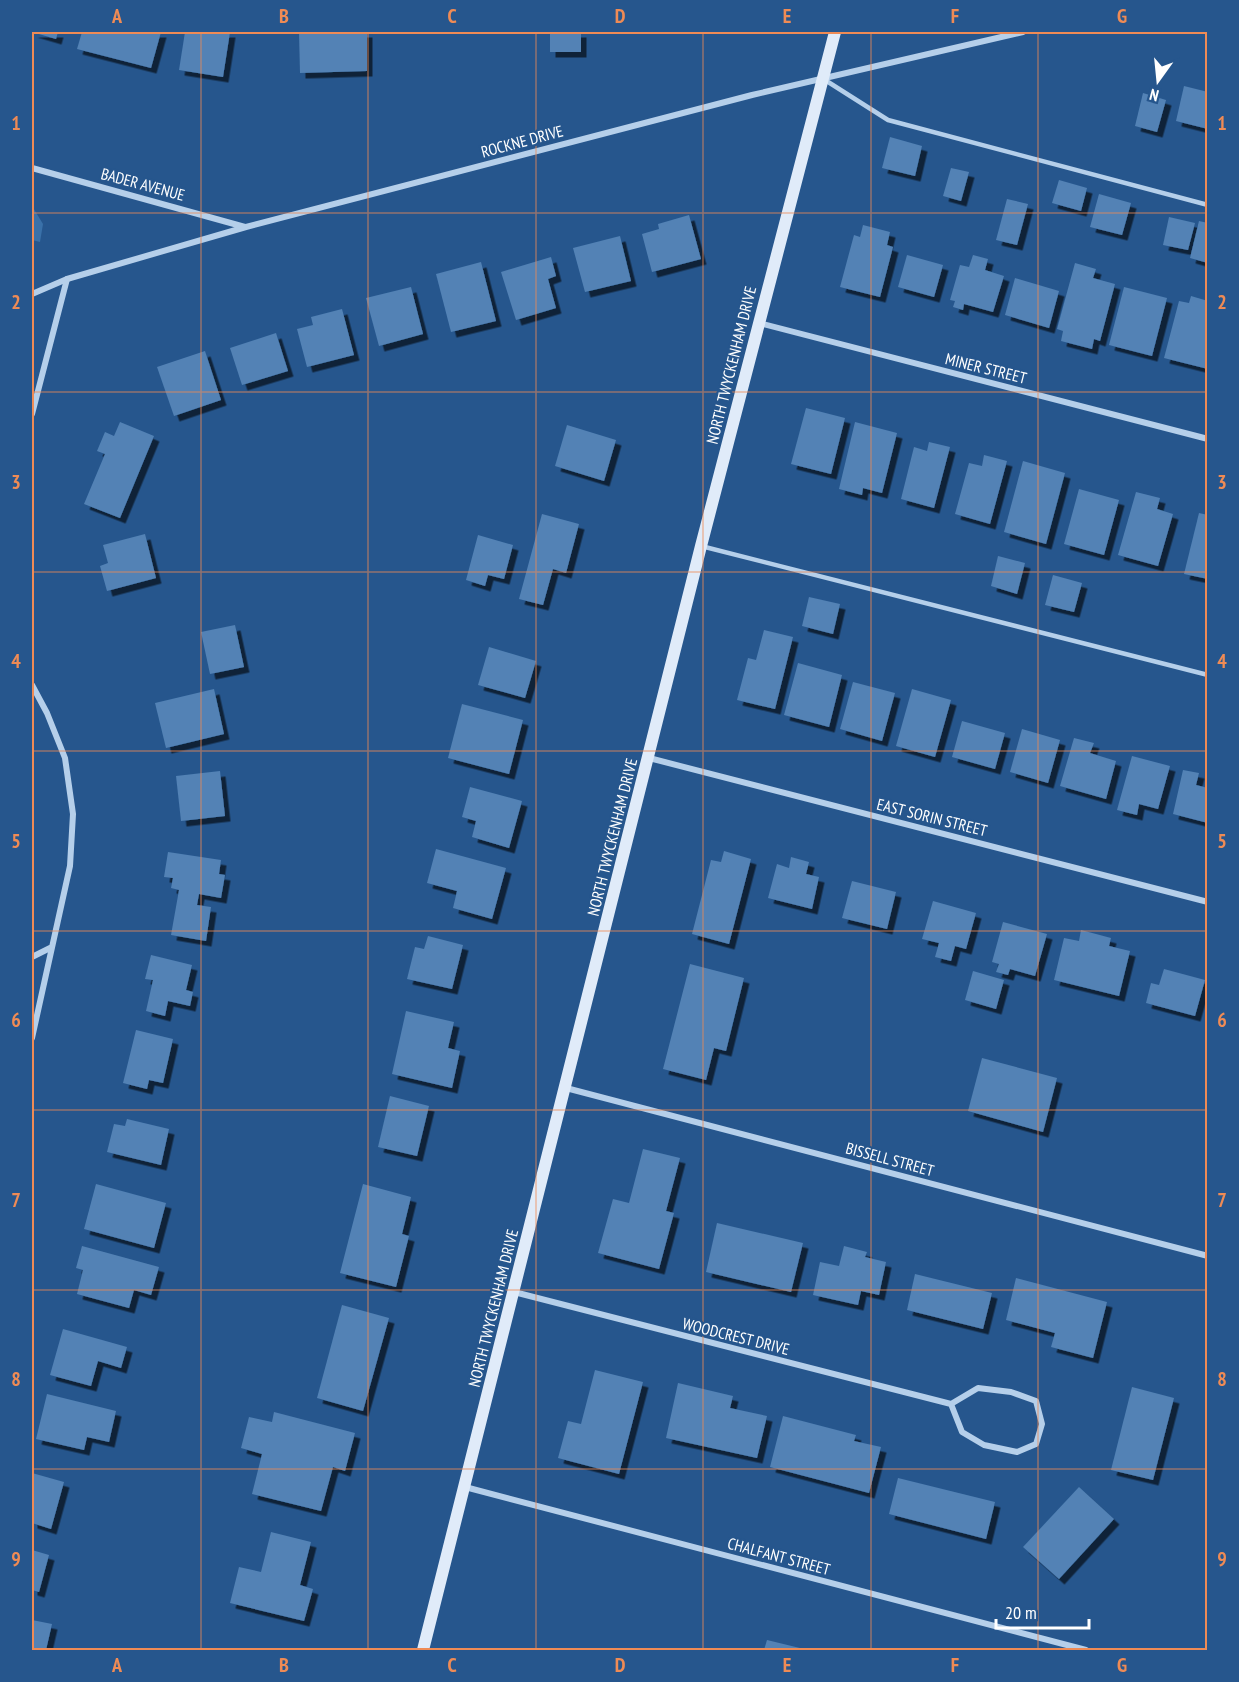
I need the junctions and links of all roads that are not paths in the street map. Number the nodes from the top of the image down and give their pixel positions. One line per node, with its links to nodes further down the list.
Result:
1 (835, 32): 3 (street, NORTH TWYCKENHAM DRIVE)
2 (1023, 32): 3 (street, ROCKNE DRIVE)
3 (823, 78): 5 (lane); 6 (street, ROCKNE DRIVE); 9 (street, NORTH TWYCKENHAM DRIVE)
4 (32, 168): 6 (street, BADER AVENUE)
5 (1208, 205)
6 (246, 227): 7 (street, ROCKNE DRIVE)
7 (67, 279): 8 (street, ROCKNE DRIVE); 10 (street)
8 (32, 294)
9 (759, 323): 11 (street, MINER STREET); 12 (street, NORTH TWYCKENHAM DRIVE)
10 (32, 414)
11 (1208, 439)
12 (701, 546): 13 (lane); 15 (street, NORTH TWYCKENHAM DRIVE)
13 (1208, 675)
14 (32, 685): 17 (street)
15 (649, 758): 16 (street, EAST SORIN STREET); 20 (street, NORTH TWYCKENHAM DRIVE)
16 (1208, 902)
17 (50, 948): 18 (street); 19 (street)
18 (32, 957)
19 (32, 1038)
20 (566, 1088): 21 (street, BISSELL STREET); 22 (street, NORTH TWYCKENHAM DRIVE)
21 (1208, 1256)
22 (514, 1292): 23 (street, WOODCREST DRIVE); 24 (street, NORTH TWYCKENHAM DRIVE)
23 (951, 1404): 23 (street)
24 (465, 1487): 25 (street, NORTH TWYCKENHAM DRIVE); 26 (street, CHALFANT STREET)
25 (423, 1650)
26 (1086, 1650)

